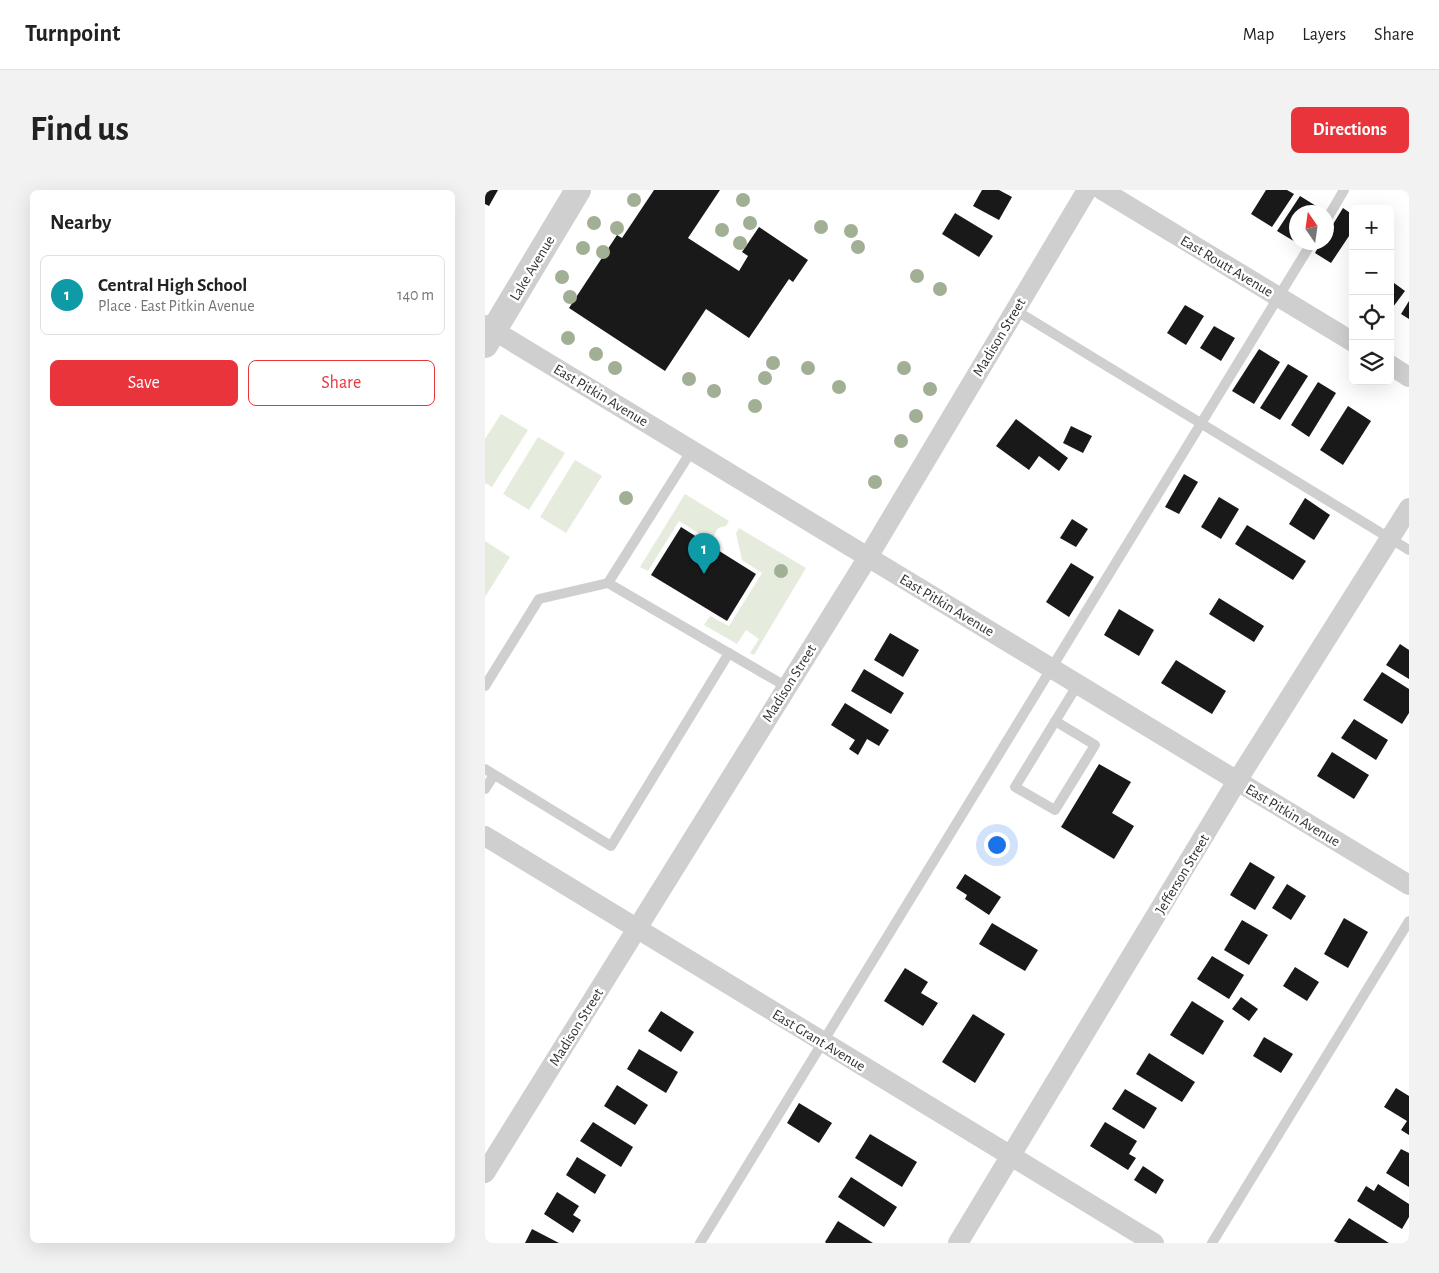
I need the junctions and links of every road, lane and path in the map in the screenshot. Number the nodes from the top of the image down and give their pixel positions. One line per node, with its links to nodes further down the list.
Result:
1 (579, 190): 9 (street, Lake Avenue)
2 (1087, 190): 8 (street, Madison Street)
3 (1102, 190): 7 (street, East Routt Avenue)
4 (1344, 190): 5 (lane)
5 (1334, 207)
6 (1308, 250): 7 (lane)
7 (1279, 298): 10 (street, East Routt Avenue); 13 (lane)
8 (1015, 310): 13 (lane); 18 (street, Madison Street)
9 (488, 334): 14 (street, East Pitkin Avenue)
10 (1350, 340)
11 (1394, 368): 12 (street)
12 (1409, 377)
13 (1202, 424): 16 (lane); 21 (lane)
14 (692, 450): 18 (street, East Pitkin Avenue); 19 (lane)
15 (1409, 508): 16 (street, Jefferson Street)
16 (1390, 538): 17 (lane); 27 (street, Jefferson Street)
17 (1409, 550)
18 (868, 557): 21 (street, East Pitkin Avenue); 24 (street, Madison Street)
19 (608, 583): 20 (lane); 23 (lane)
20 (729, 653): 24 (lane); 26 (lane)
21 (1052, 668): 22 (street, East Pitkin Avenue); 33 (lane)
22 (1078, 684): 25 (lane); 27 (street, East Pitkin Avenue)
23 (485, 686)
24 (787, 687): 32 (street, Madison Street)
25 (1055, 721): 25 (lane)
26 (489, 772): 28 (lane)
27 (1237, 781): 30 (street, East Pitkin Avenue); 34 (street, Jefferson Street)
28 (485, 789)
29 (485, 836): 32 (street, East Grant Avenue)
30 (1409, 885)
31 (1409, 921): 39 (lane)
32 (637, 929): 33 (street, East Grant Avenue); 35 (street, Madison Street)
33 (823, 1042): 34 (street, East Grant Avenue); 36 (lane)
34 (1012, 1156): 37 (street, Jefferson Street); 38 (street, East Grant Avenue)
35 (485, 1173)
36 (701, 1243)
37 (958, 1243)
38 (1154, 1243)
39 (1212, 1243)

